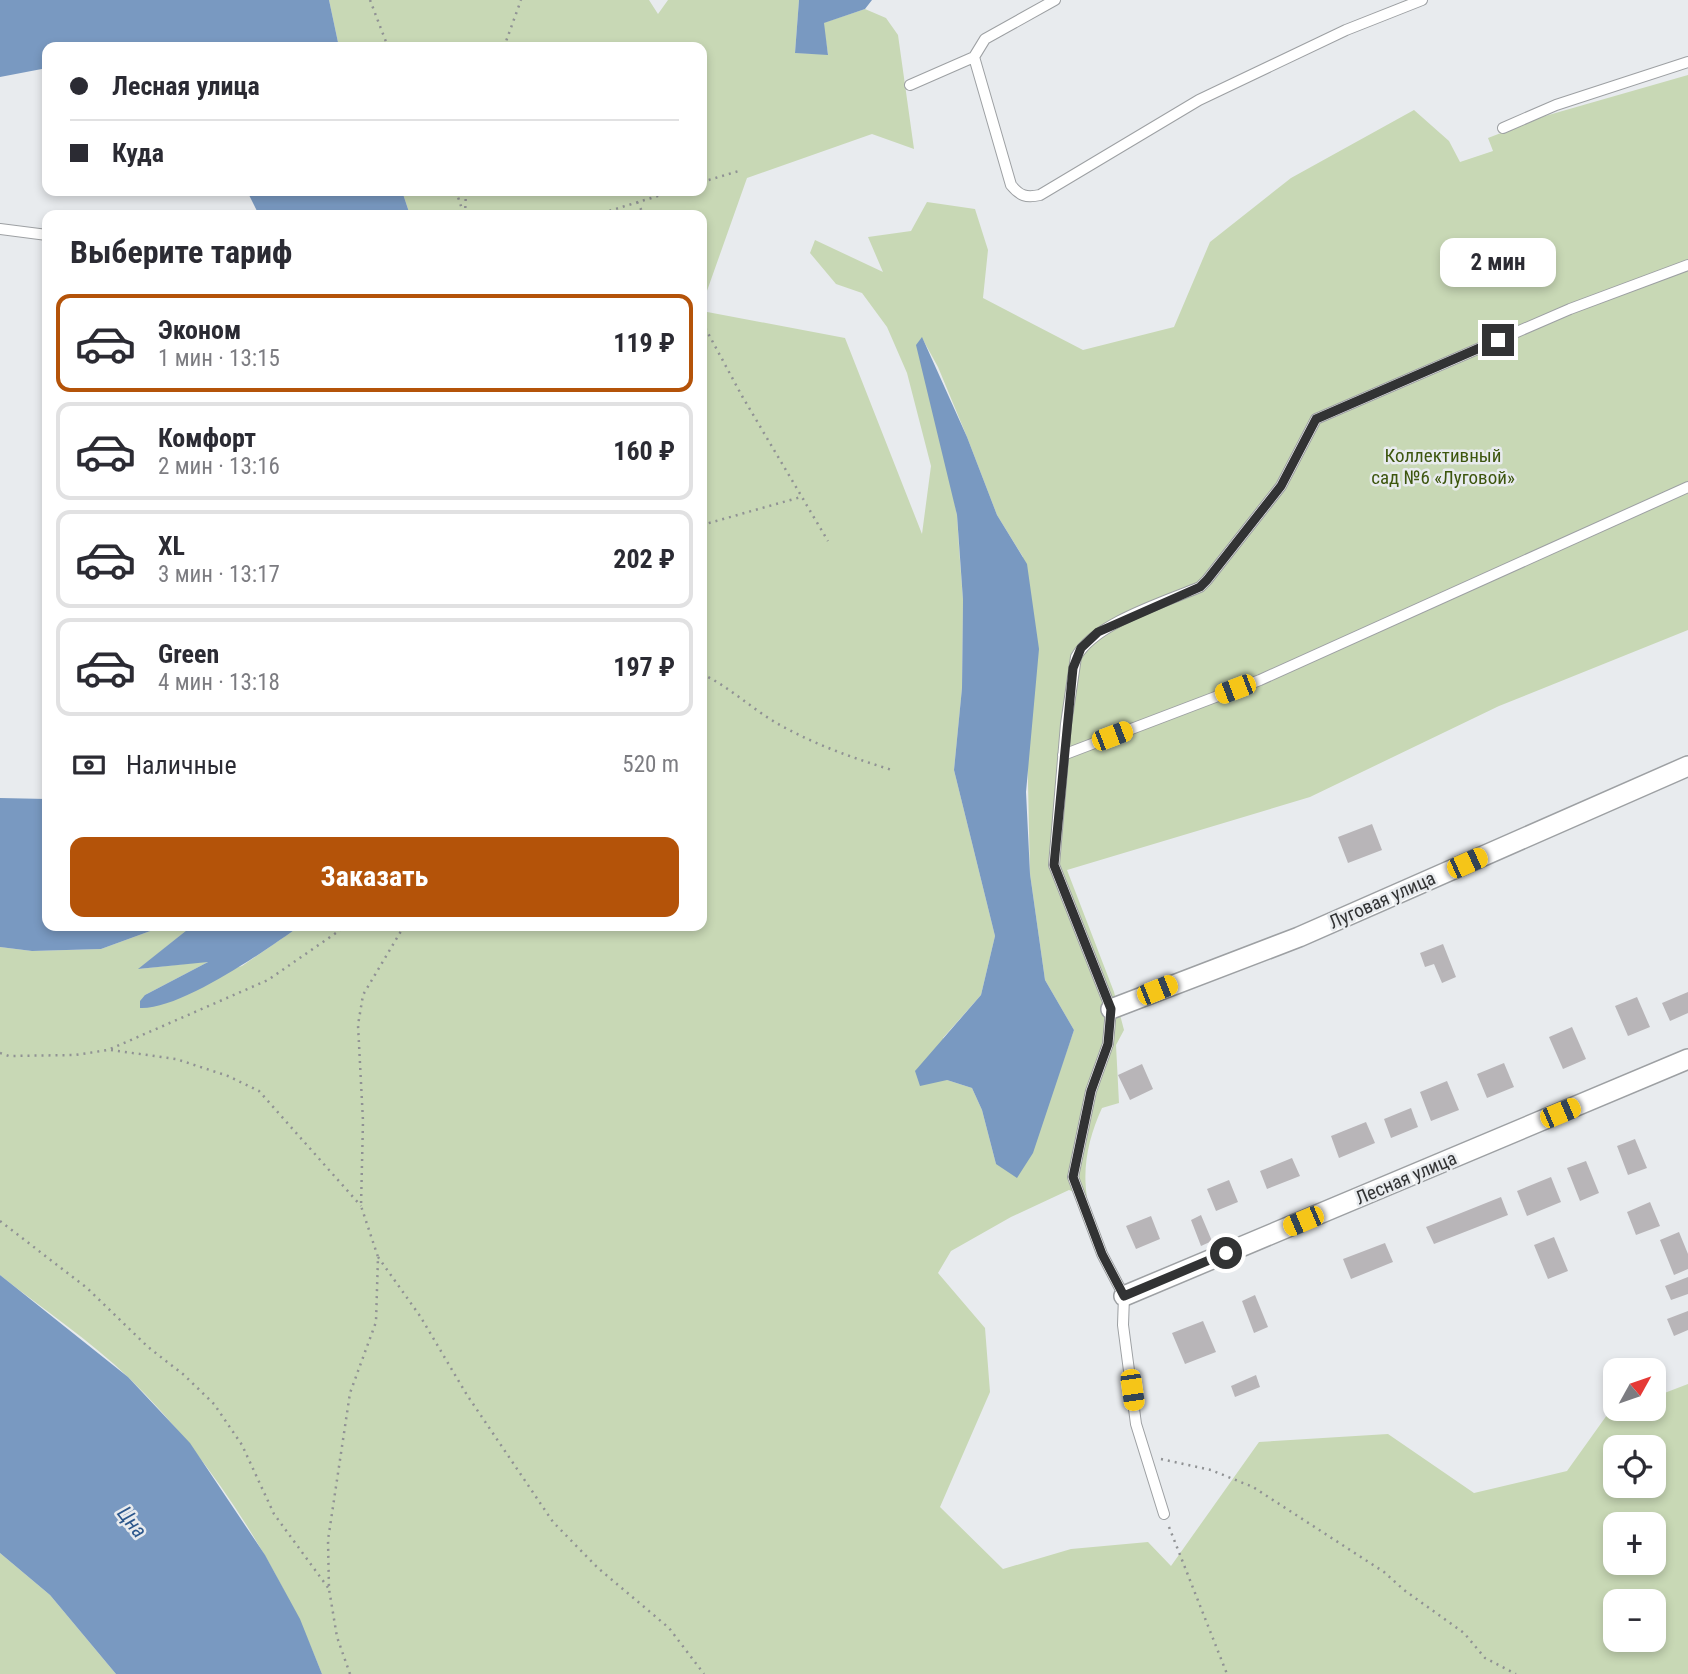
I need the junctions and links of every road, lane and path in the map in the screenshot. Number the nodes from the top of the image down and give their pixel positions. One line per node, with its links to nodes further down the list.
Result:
1 (370, 0): 5 (path)
2 (521, 0): 6 (path)
3 (1055, 0): 7 (lane)
4 (1422, 0): 7 (lane)
5 (386, 42)
6 (506, 42)
7 (974, 57): 9 (lane)
8 (1688, 62): 10 (lane)
9 (910, 85)
10 (1503, 128)
11 (741, 170): 12 (path)
12 (707, 180)
13 (657, 196): 14 (path)
14 (637, 202): 15 (path); 16 (path)
15 (612, 210)
16 (641, 210)
17 (0, 229): 18 (lane)
18 (42, 234)
19 (1688, 265): 26 (lane)
20 (707, 330): 22 (path)
21 (1688, 487): 26 (lane)
22 (801, 497): 23 (path); 24 (path)
23 (707, 524)
24 (828, 541)
25 (707, 677): 28 (path)
26 (1063, 755): 31 (lane)
27 (1688, 766): 31 (street, Луговая улица)
28 (892, 770)
29 (339, 931): 32 (path)
30 (401, 931): 35 (path)
31 (1111, 1009): 38 (lane)
32 (108, 1050): 33 (path); 35 (path)
33 (0, 1053)
34 (1688, 1059): 38 (street, Лесная улица)
35 (361, 1206): 37 (path)
36 (0, 1221): 41 (path)
37 (378, 1257): 41 (path); 43 (path)
38 (1124, 1296): 39 (lane)
39 (1147, 1457): 40 (lane); 45 (path)
40 (1164, 1514): 44 (path)
41 (329, 1589): 42 (path)
42 (350, 1674)
43 (704, 1674)
44 (1227, 1674)
45 (1516, 1674)

